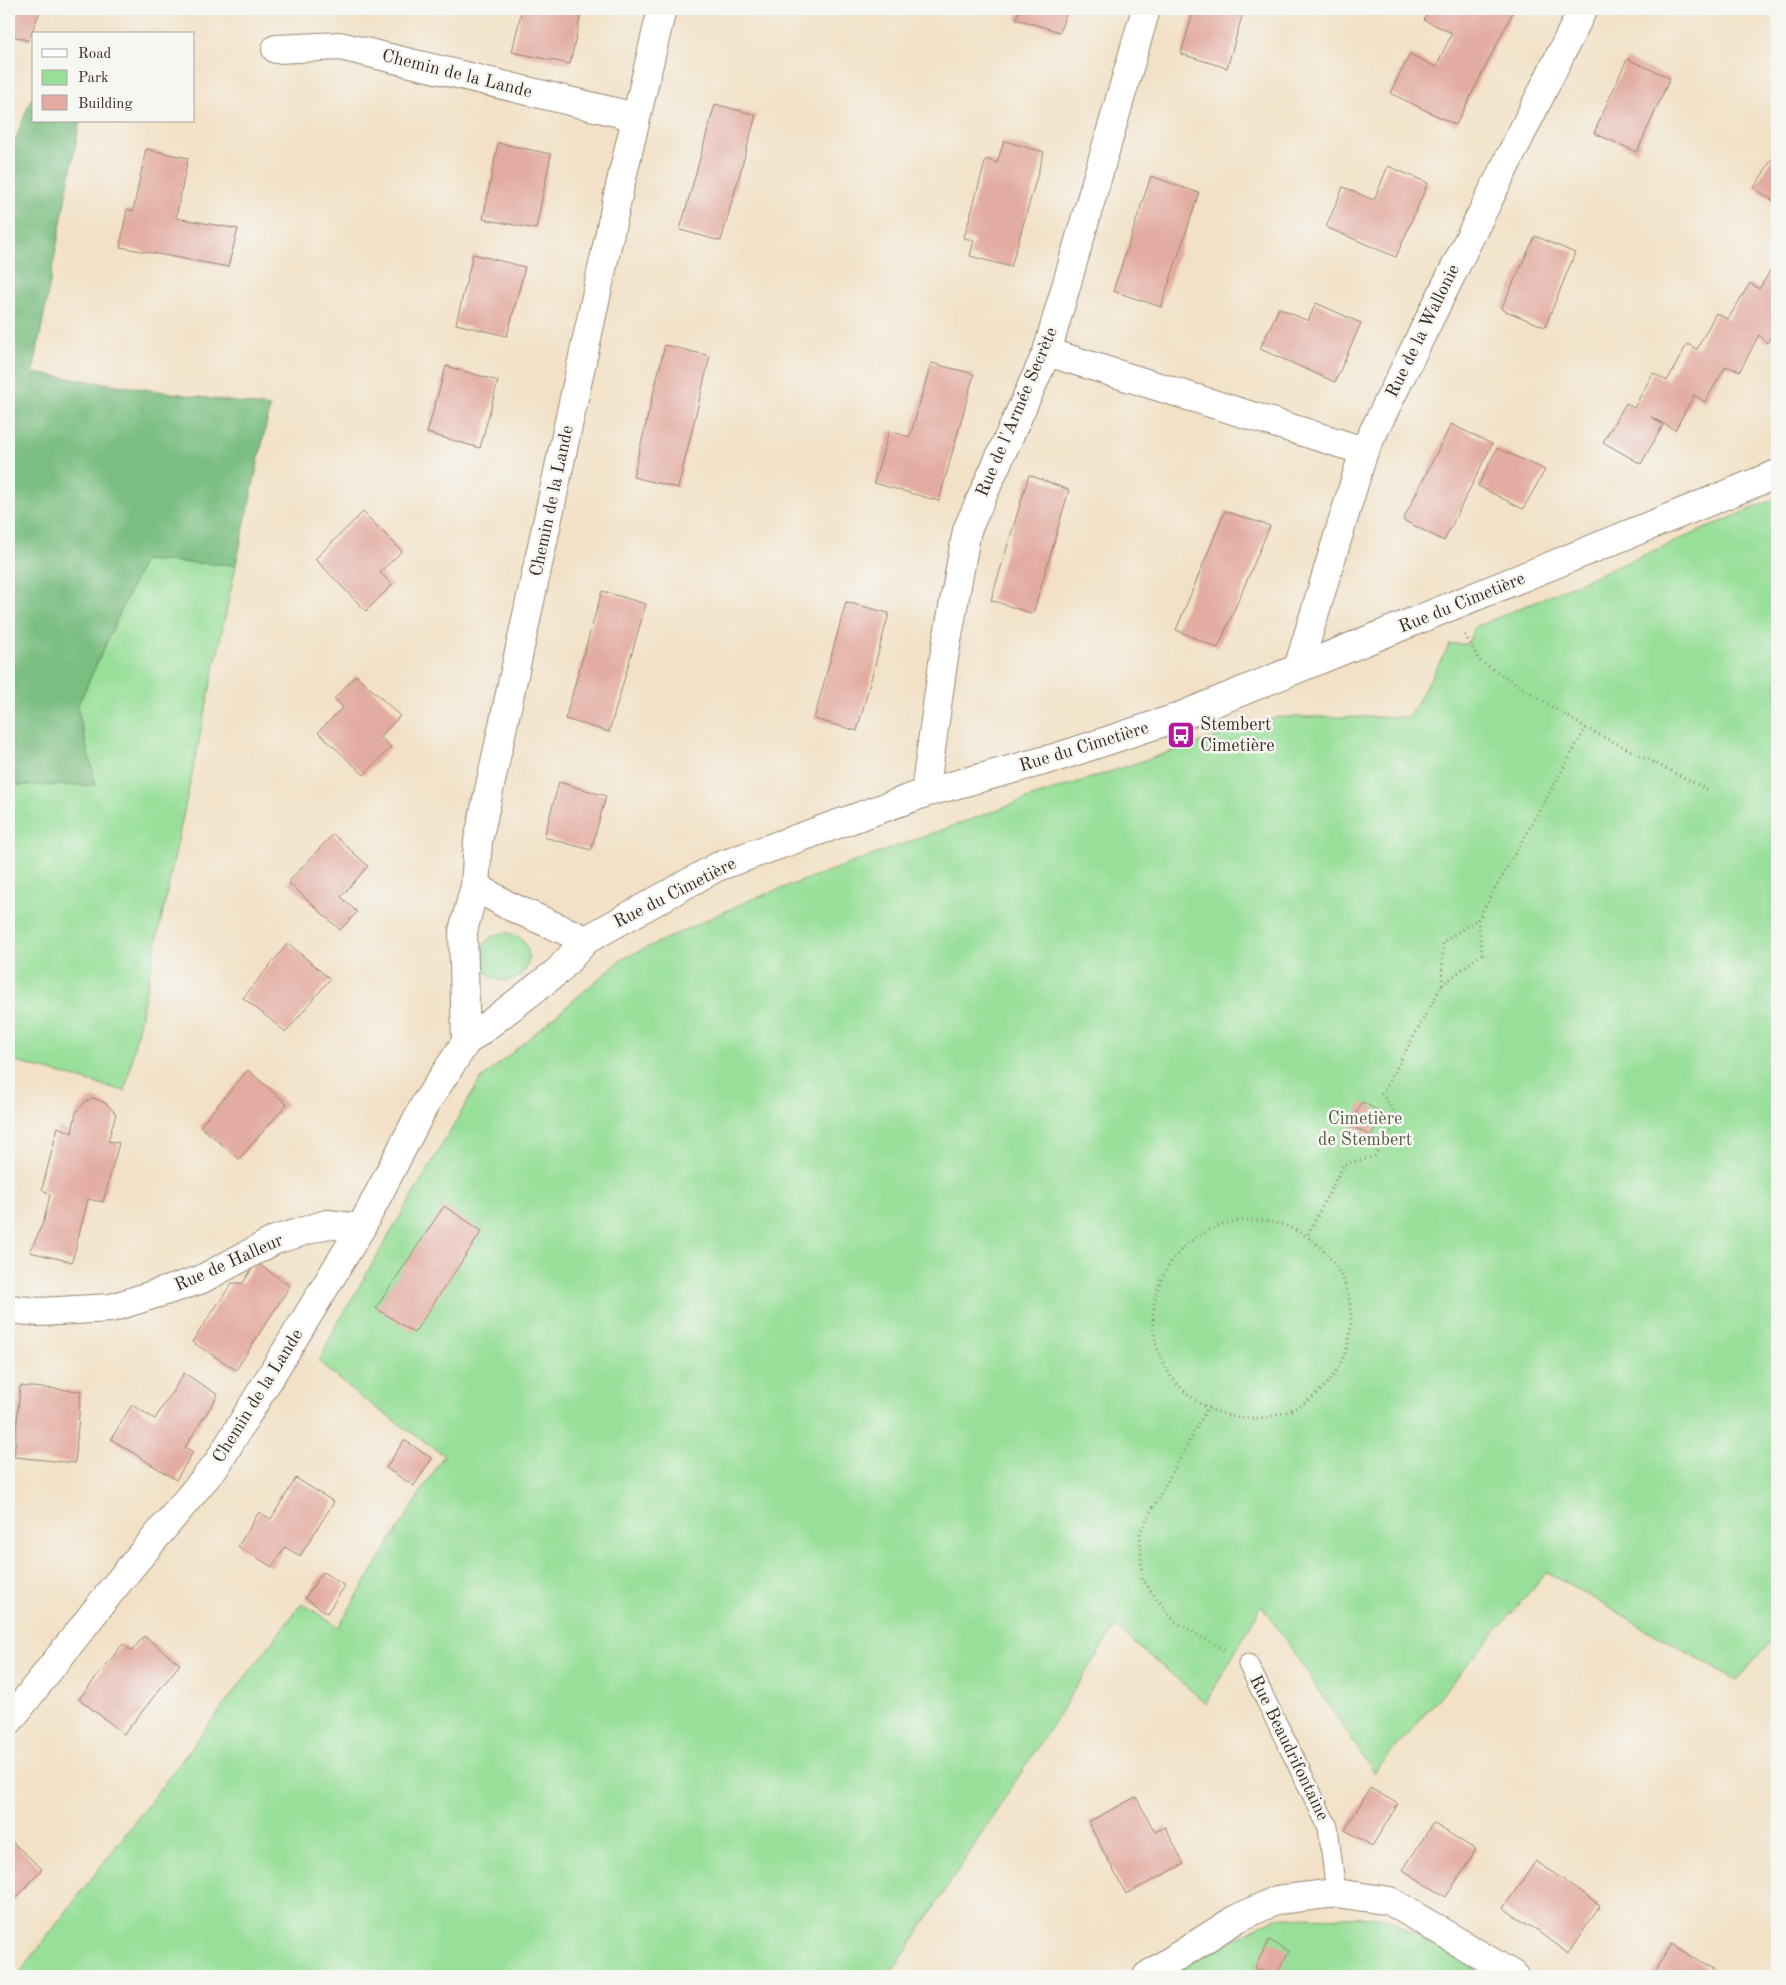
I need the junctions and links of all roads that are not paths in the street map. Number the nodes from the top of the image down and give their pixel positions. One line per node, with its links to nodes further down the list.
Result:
1 (662, 9): 5 (street, Chemin de la Lande)
2 (1146, 9): 6 (street, Rue de l'Armée Secrète)
3 (1583, 9): 7 (street, Rue de la Wallonie)
4 (276, 49): 5 (street, Chemin de la Lande)
5 (636, 117): 11 (street, Chemin de la Lande)
6 (1047, 352): 7 (street); 10 (street, Rue de l'Armée Secrète)
7 (1364, 451): 9 (street, Rue de la Wallonie)
8 (1777, 474): 9 (street, Rue du Cimetière)
9 (1298, 668): 10 (street, Rue du Cimetière)
10 (926, 793): 12 (street, Rue du Cimetière)
11 (475, 886): 12 (street); 13 (street, Chemin de la Lande)
12 (586, 940): 13 (street, Rue du Cimetière)
13 (466, 1042): 14 (street, Chemin de la Lande)
14 (361, 1228): 15 (street, Rue de Halleur); 17 (street, Chemin de la Lande)
15 (9, 1309)
16 (1248, 1664): 18 (lane, Rue Beaudrifontaine)
17 (9, 1721)
18 (1336, 1893): 19 (street); 20 (street)
19 (1147, 1976)
20 (1515, 1976)

